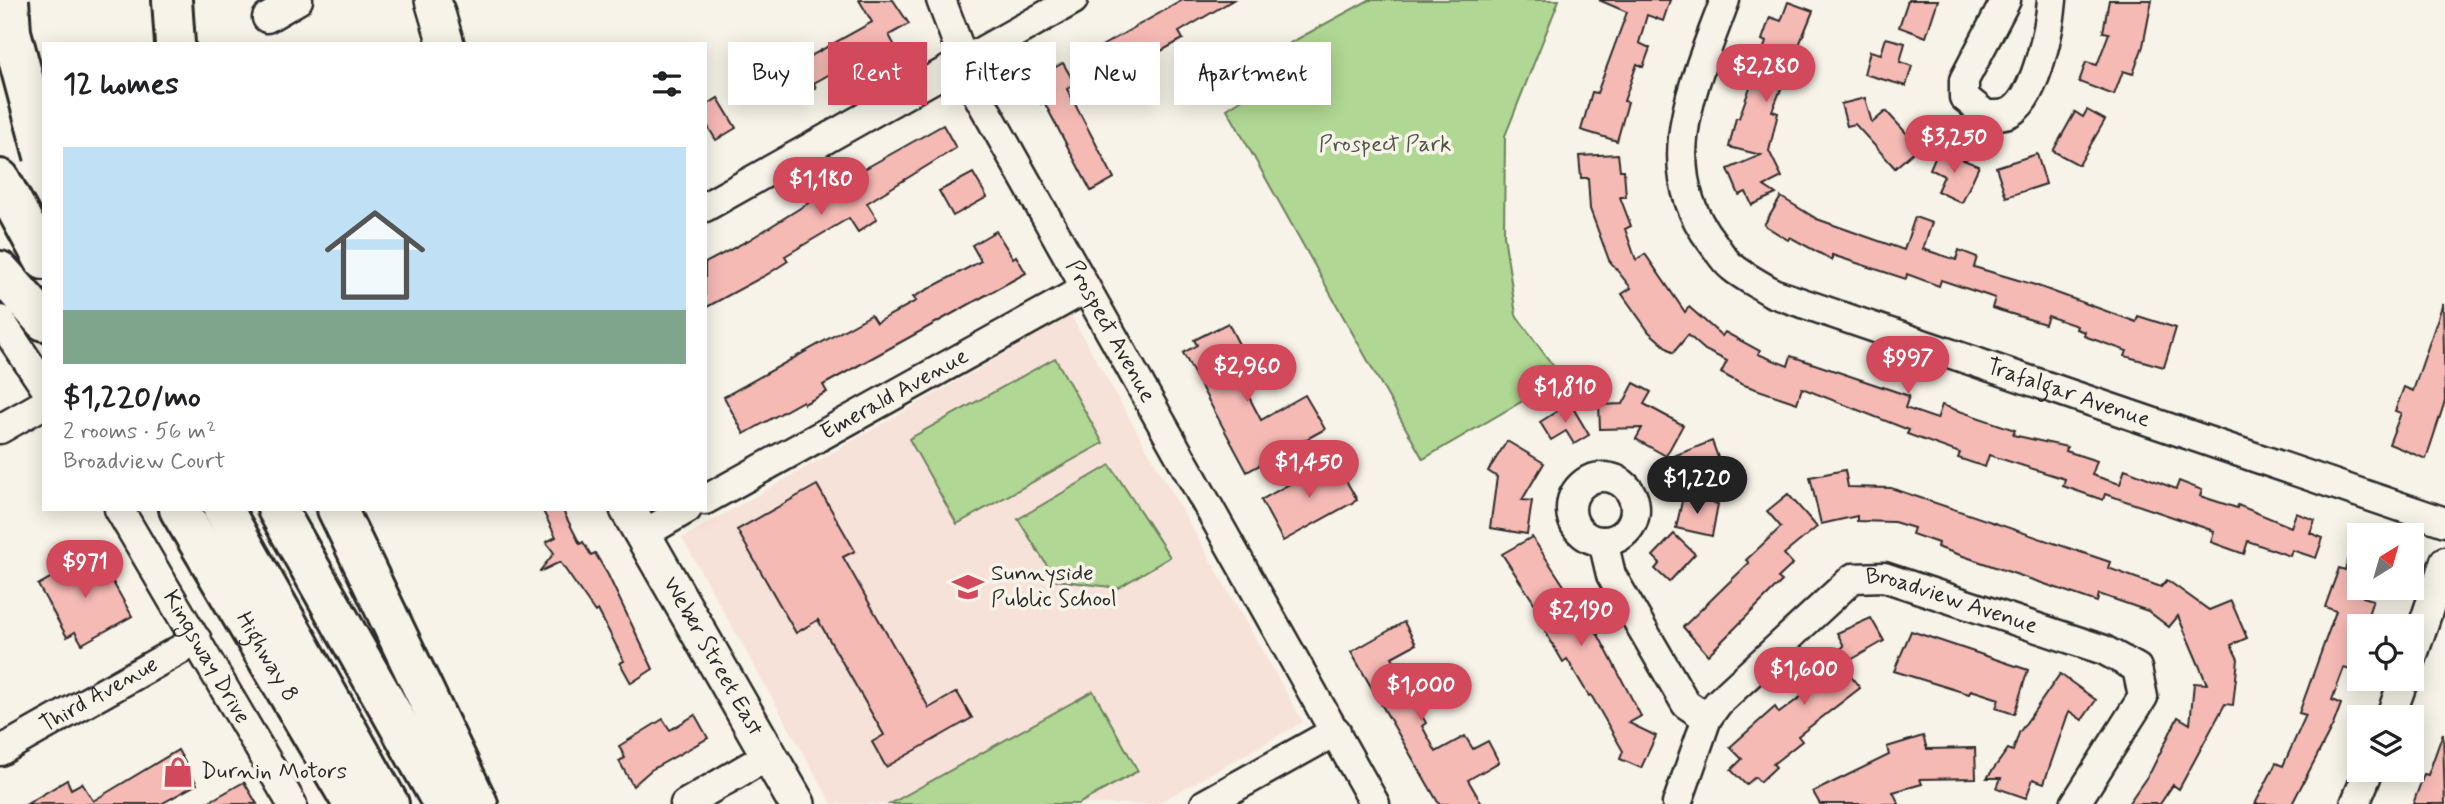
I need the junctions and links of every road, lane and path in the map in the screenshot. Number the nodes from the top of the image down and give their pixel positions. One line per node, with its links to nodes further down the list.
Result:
1 (9, 0): 21 (highway, bridge)
2 (172, 0): 12 (highway)
3 (298, 0): 11 (street)
4 (433, 0): 13 (main road)
5 (942, 0): 14 (street, Prospect Avenue)
6 (1073, 0): 15 (street)
7 (1725, 0): 40 (street, Trafalgar Avenue)
8 (2007, 0): 9 (street)
9 (2052, 0)
10 (0, 17): 18 (highway)
11 (267, 19)
12 (175, 42)
13 (445, 42)
14 (957, 42)
15 (1000, 42)
16 (0, 49): 20 (highway)
17 (941, 76): 23 (street)
18 (42, 98)
19 (986, 105): 26 (street, Prospect Avenue)
20 (42, 111)
21 (42, 148)
22 (0, 179): 24 (highway)
23 (707, 206)
24 (42, 257)
25 (0, 271): 27 (highway)
26 (1085, 289): 32 (street, Emerald Avenue); 46 (street, Prospect Avenue)
27 (42, 319)
28 (0, 320): 29 (street)
29 (42, 383)
30 (42, 405): 31 (street)
31 (0, 429)
32 (707, 498)
33 (120, 511): 44 (street, Kingsway Drive)
34 (180, 511): 51 (highway, Highway 8)
35 (224, 511): 52 (highway)
36 (278, 511): 53 (highway)
37 (338, 511): 54 (highway)
38 (679, 511): 39 (street)
39 (636, 522): 48 (main road, Weber Street East)
40 (2445, 522)
41 (1603, 541): 45 (street)
42 (2445, 561): 43 (street)
43 (2424, 623)
44 (197, 639): 47 (street, Third Avenue); 50 (street, Kingsway Drive)
45 (1707, 718): 59 (street, Broadview Avenue); 60 (street, Broadview Avenue)
46 (1336, 731): 57 (street); 58 (street, Prospect Avenue)
47 (0, 751)
48 (769, 755): 55 (street); 56 (main road, Weber Street East)
49 (2364, 782): 61 (street)
50 (292, 804)
51 (353, 804)
52 (389, 804)
53 (443, 804)
54 (478, 804)
55 (685, 804)
56 (797, 804)
57 (1205, 804)
58 (1375, 804)
59 (1677, 804)
60 (2075, 804)
61 (2355, 804)

